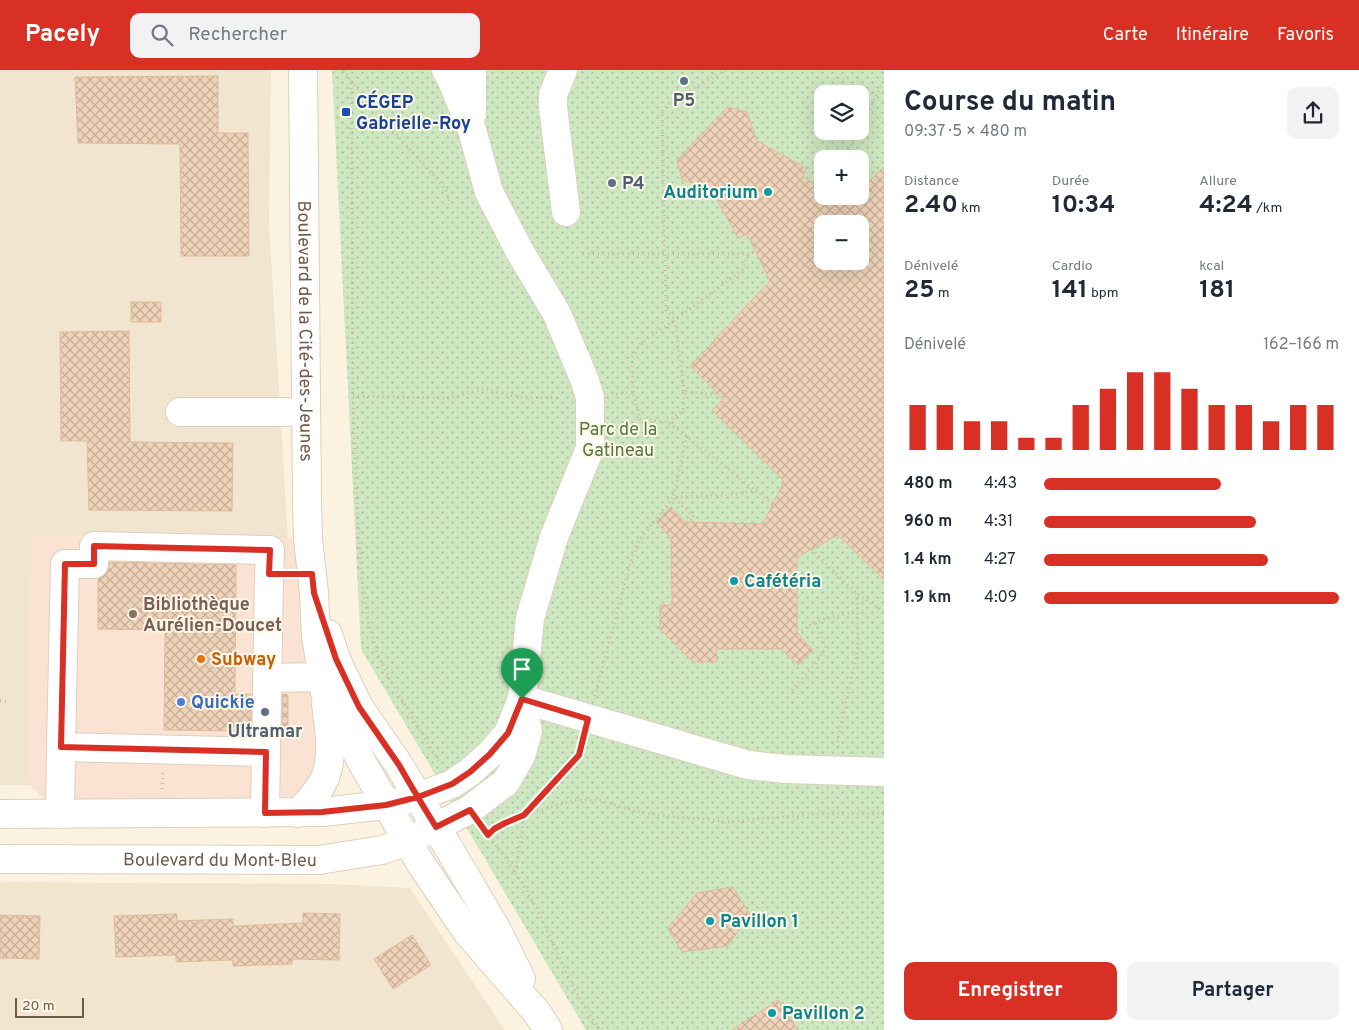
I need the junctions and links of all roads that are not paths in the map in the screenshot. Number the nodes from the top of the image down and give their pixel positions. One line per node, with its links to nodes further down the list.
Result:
1 (303, 70): 8 (street, Boulevard de la Cité-des-Jeunes)
2 (446, 70): 5 (street)
3 (472, 70): 5 (street)
4 (563, 70): 6 (street)
5 (472, 130): 13 (street)
6 (566, 212)
7 (180, 412): 8 (street)
8 (305, 412): 10 (street, Boulevard de la Cité-des-Jeunes)
9 (269, 574): 10 (street); 11 (street); 14 (street)
10 (313, 583): 12 (street, Boulevard de la Cité-des-Jeunes); 17 (street, Boulevard de la Cité-des-Jeunes)
11 (267, 678): 12 (street); 15 (street)
12 (324, 685): 18 (street, Boulevard de la Cité-des-Jeunes); 20 (street)
13 (522, 699): 16 (street); 17 (street); 23 (street, Boulevard du Mont-Bleu)
14 (61, 747): 15 (street); 22 (street)
15 (266, 752): 19 (street)
16 (884, 772)
17 (418, 797): 18 (street); 23 (street, Boulevard de la Cité-des-Jeunes)
18 (386, 805): 20 (street); 24 (street, Boulevard de la Cité-des-Jeunes)
19 (265, 813): 20 (street); 22 (street)
20 (298, 813)
21 (0, 814): 22 (street)
22 (60, 814)
23 (436, 827): 24 (street, Boulevard du Mont-Bleu); 26 (street, Boulevard de la Cité-des-Jeunes)
24 (407, 840): 25 (street, Boulevard du Mont-Bleu); 26 (street, Boulevard de la Cité-des-Jeunes)
25 (0, 859)
26 (543, 1022)

